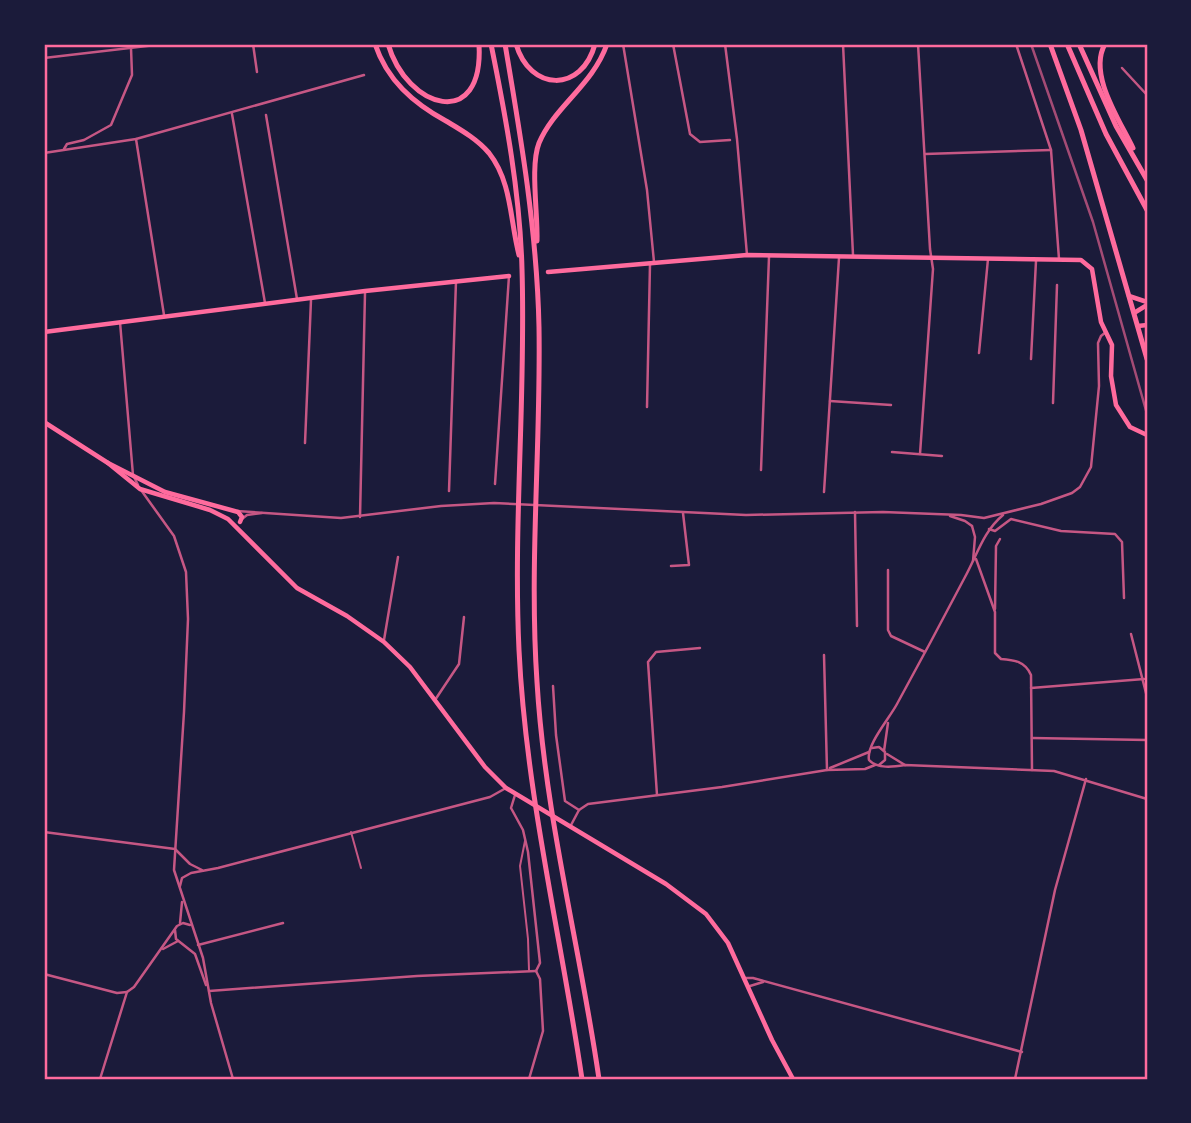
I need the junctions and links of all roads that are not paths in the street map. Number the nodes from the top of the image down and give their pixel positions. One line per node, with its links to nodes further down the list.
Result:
1 (164, 44): 21 (street)
2 (253, 44): 24 (street)
3 (375, 44): 48 (main road)
4 (388, 44): 5 (main road)
5 (479, 44)
6 (491, 44): 48 (main road)
7 (505, 44): 42 (main road)
8 (516, 44): 9 (main road)
9 (595, 44)
10 (607, 44): 42 (main road)
11 (623, 44): 46 (street)
12 (673, 44): 30 (street)
13 (725, 44): 38 (street)
14 (843, 44): 40 (street)
15 (918, 44): 34 (street)
16 (1016, 44): 32 (street)
17 (1051, 44): 54 (main road)
18 (1067, 44): 36 (main road)
19 (1079, 44): 35 (main road)
20 (1105, 44): 35 (main road)
21 (131, 48): 22 (street); 31 (street)
22 (44, 58)
23 (1122, 68): 26 (street)
24 (257, 72)
25 (364, 75): 27 (street)
26 (1147, 95)
27 (232, 113): 29 (street); 57 (street)
28 (266, 115): 56 (street)
29 (136, 139): 31 (street); 60 (street)
30 (730, 140)
31 (63, 150): 33 (street)
32 (1051, 150): 34 (street); 45 (street)
33 (44, 153)
34 (925, 154): 41 (street)
35 (1147, 179)
36 (1147, 210)
37 (769, 254): 38 (main road); 39 (main road); 80 (street)
38 (747, 255): 46 (main road)
39 (840, 255): 40 (main road); 69 (street)
40 (853, 255): 41 (main road)
41 (932, 257): 43 (main road); 77 (street)
42 (536, 258): 169 (main road)
43 (988, 258): 44 (main road); 66 (street)
44 (1037, 259): 45 (main road); 67 (street)
45 (1059, 259): 47 (street); 65 (main road)
46 (652, 262): 49 (main road); 72 (street)
47 (1058, 267)
48 (522, 268): 168 (main road)
49 (548, 272)
50 (509, 276): 51 (main road); 82 (street)
51 (456, 280): 53 (main road); 85 (street)
52 (1057, 285): 70 (street)
53 (365, 291): 55 (main road); 93 (street)
54 (1129, 296): 58 (main road); 59 (main road)
55 (311, 298): 56 (main road); 75 (street)
56 (298, 299): 57 (main road)
57 (265, 303): 60 (main road)
58 (1147, 303): 59 (main road)
59 (1134, 313): 63 (main road)
60 (164, 315): 61 (main road)
61 (120, 322): 64 (main road); 81 (street)
62 (1147, 325): 63 (main road)
63 (1138, 326): 68 (main road)
64 (44, 332)
65 (1105, 332): 74 (main road); 91 (street)
66 (979, 353)
67 (1031, 359)
68 (1147, 359)
69 (830, 401): 71 (street); 86 (street)
70 (1053, 403)
71 (891, 405)
72 (647, 407)
73 (44, 422): 79 (main road)
74 (1147, 435)
75 (305, 443)
76 (892, 452): 77 (street)
77 (920, 454): 78 (street)
78 (942, 456)
79 (108, 463): 81 (main road); 84 (main road)
80 (761, 470)
81 (133, 475): 83 (main road); 84 (street)
82 (495, 484)
83 (156, 487): 84 (street); 87 (main road)
84 (140, 489): 95 (main road); 142 (street)
85 (449, 491)
86 (824, 492)
87 (235, 511): 89 (street); 95 (main road); 96 (main road)
88 (855, 512): 90 (street); 92 (street); 112 (street)
89 (265, 513): 93 (street); 96 (street)
90 (683, 513): 93 (street); 107 (street)
91 (1006, 513): 94 (street); 99 (street)
92 (944, 514): 94 (street); 98 (street)
93 (360, 517)
94 (981, 518): 98 (street); 99 (street)
95 (228, 519): 97 (main road)
96 (241, 520): 97 (main road); 102 (main road)
97 (232, 524): 102 (main road)
98 (972, 526): 100 (street)
99 (989, 528): 101 (street); 109 (street)
100 (974, 533): 101 (street); 106 (street)
101 (984, 535): 105 (street)
102 (247, 537): 114 (main road)
103 (1000, 539): 110 (street)
104 (398, 557): 114 (street)
105 (976, 558): 106 (street); 110 (street)
106 (973, 562): 116 (street)
107 (671, 566)
108 (888, 570): 116 (street)
109 (1124, 598)
110 (995, 612): 120 (street)
111 (464, 617): 122 (street)
112 (857, 626)
113 (1131, 634): 118 (street)
114 (384, 642): 122 (main road)
115 (700, 648): 134 (street)
116 (925, 652): 123 (street)
117 (824, 655): 130 (street)
118 (1144, 679): 120 (street); 121 (street)
119 (553, 686): 137 (street)
120 (1031, 688): 124 (street)
121 (1147, 697)
122 (435, 699): 133 (main road)
123 (888, 721): 126 (street); 127 (street)
124 (1032, 738): 125 (street); 131 (street)
125 (1147, 740)
126 (870, 750): 127 (street); 128 (street); 130 (street)
127 (885, 751): 128 (street); 129 (street)
128 (877, 765): 129 (street); 130 (street)
129 (905, 765): 131 (street)
130 (827, 770): 134 (street)
131 (1032, 770): 132 (street)
132 (1086, 779): 136 (street); 164 (street)
133 (506, 788): 135 (main road); 140 (street)
134 (657, 795): 137 (street)
135 (518, 797): 138 (main road); 141 (street)
136 (1147, 799)
137 (579, 810): 138 (street)
138 (568, 825): 159 (main road)
139 (44, 832): 142 (street)
140 (351, 832): 143 (lane); 144 (street)
141 (525, 840): 156 (street); 157 (lane)
142 (175, 849): 144 (street); 145 (street)
143 (361, 868)
144 (203, 870): 145 (street)
145 (180, 889): 146 (street)
146 (182, 899): 148 (street); 149 (street)
147 (283, 923): 154 (street)
148 (179, 925): 149 (street); 150 (street)
149 (190, 925): 151 (street)
150 (176, 929): 152 (street); 155 (street)
151 (192, 939): 153 (street); 154 (street)
152 (178, 941): 153 (street); 155 (street)
153 (184, 943): 162 (street)
154 (198, 945): 162 (street)
155 (160, 950): 163 (street)
156 (536, 971): 157 (street); 167 (street)
157 (529, 972): 162 (street)
158 (44, 974): 163 (street)
159 (745, 978): 160 (street); 161 (main road)
160 (763, 982): 161 (street); 164 (street)
161 (749, 987): 170 (main road)
162 (209, 991): 166 (street)
163 (127, 992): 165 (street)
164 (1021, 1052): 171 (street)
165 (100, 1079)
166 (233, 1079)
167 (529, 1079)
168 (582, 1079)
169 (599, 1079)
170 (793, 1079)
171 (1015, 1079)

